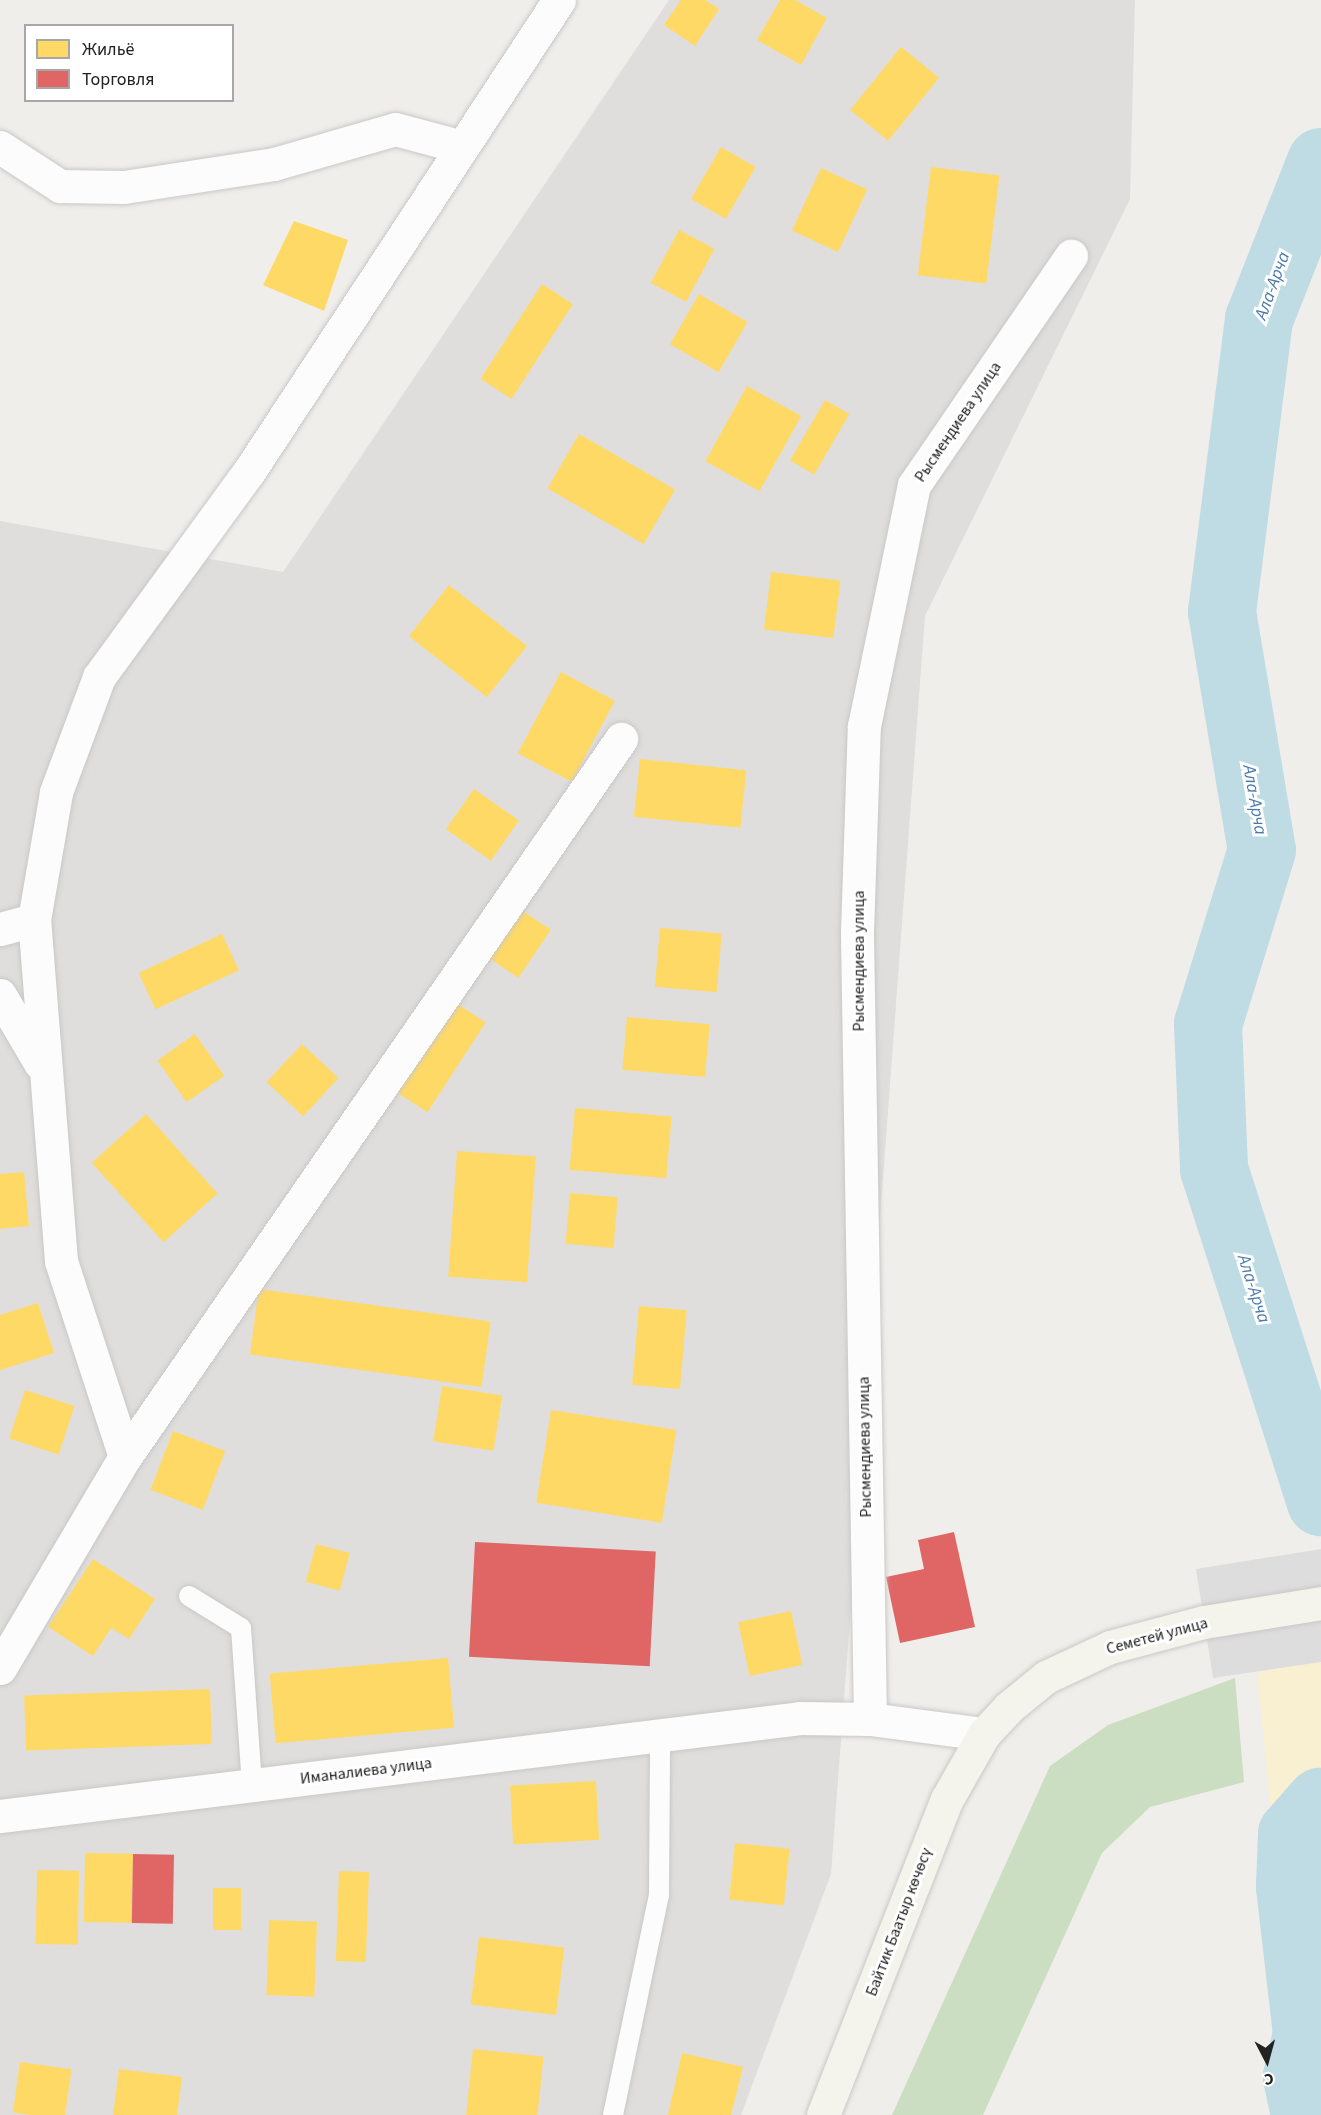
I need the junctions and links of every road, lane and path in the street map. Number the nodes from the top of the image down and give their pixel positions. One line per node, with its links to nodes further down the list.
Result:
1 (559, 0): 2 (street)
2 (459, 146): 3 (street); 6 (street)
3 (0, 147)
4 (1071, 256): 14 (street, Рысмендиева улица)
5 (621, 739): 10 (street)
6 (34, 920): 7 (street); 9 (street)
7 (0, 929)
8 (0, 995): 9 (street)
9 (44, 1070): 10 (street)
10 (125, 1457): 13 (street)
11 (189, 1596): 17 (lane)
12 (1321, 1603): 15 (main road, Семетей улица)
13 (0, 1668)
14 (870, 1719): 15 (street, Иманалиева улица); 16 (street, Иманалиева улица)
15 (984, 1734): 20 (main road, Байтик Баатыр көчөсү)
16 (660, 1737): 17 (street, Иманалиева улица); 19 (lane)
17 (252, 1784): 18 (street, Иманалиева улица)
18 (0, 1816)
19 (613, 2115)
20 (823, 2115)

